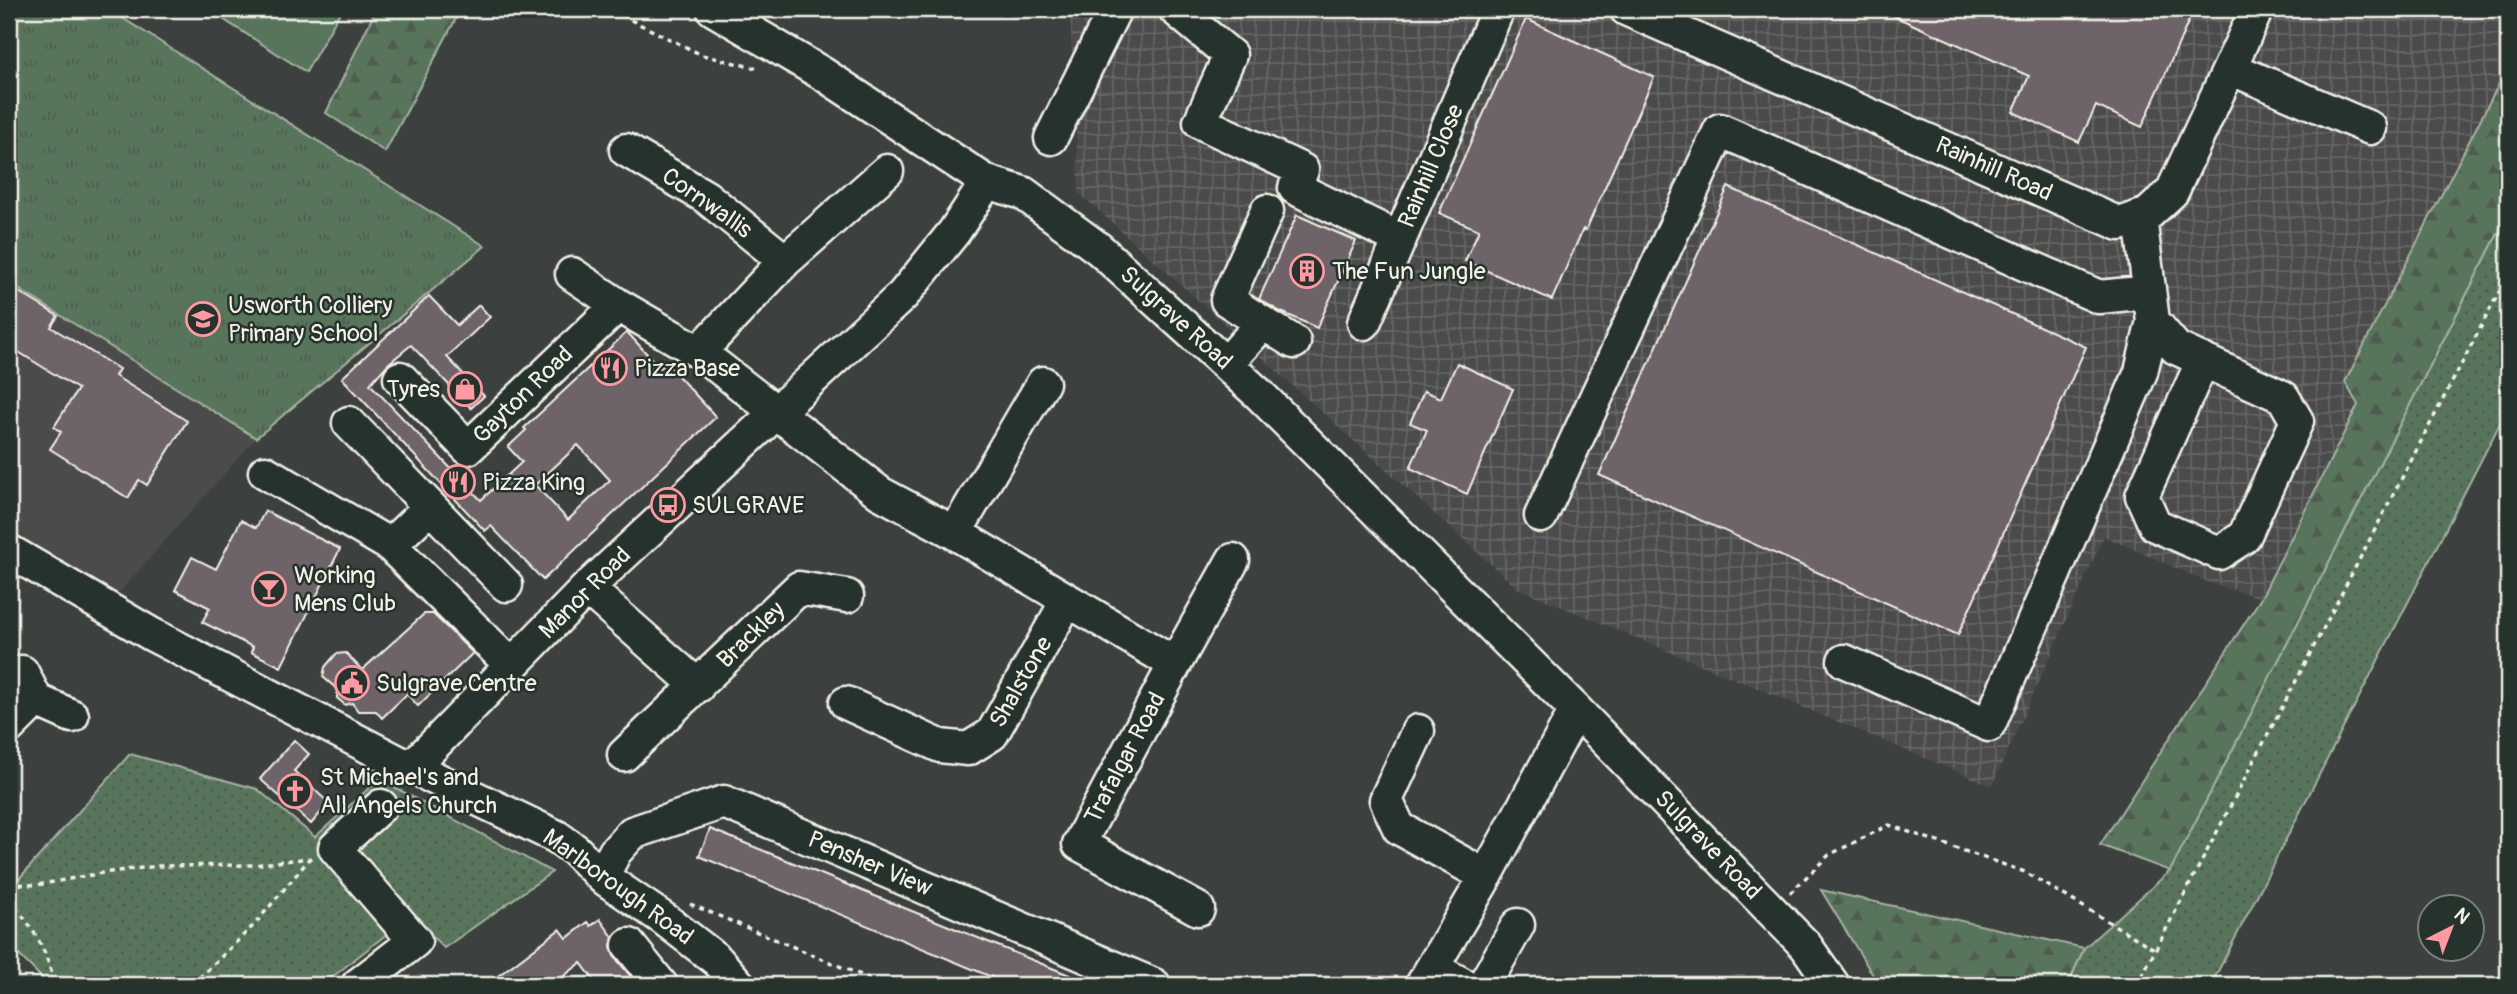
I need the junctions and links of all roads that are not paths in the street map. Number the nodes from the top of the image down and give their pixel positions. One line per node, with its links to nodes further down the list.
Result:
1 (713, 9): 12 (street, Sulgrave Road)
2 (1115, 9): 9 (street)
3 (1175, 9): 15 (street)
4 (1498, 9): 15 (street, Rainhill Close)
5 (1626, 9): 14 (street, Rainhill Road)
6 (2257, 9): 7 (street)
7 (2230, 68): 8 (street); 14 (street)
8 (2370, 128)
9 (1051, 138)
10 (626, 150): 16 (street, Cornwallis)
11 (887, 171): 16 (street)
12 (987, 182): 25 (street, Sulgrave Road); 28 (street, Manor Road)
13 (1267, 211): 20 (street)
14 (2140, 217): 19 (street)
15 (1400, 239): 21 (street, Rainhill Close)
16 (785, 261): 23 (street)
17 (572, 274): 18 (street)
18 (618, 305): 23 (street); 26 (street, Gayton Road)
19 (2151, 306): 24 (street); 32 (street); 41 (street)
20 (1263, 323): 22 (street); 25 (street)
21 (1364, 324)
22 (1294, 342)
23 (699, 352): 28 (street)
24 (2203, 360): 24 (street)
25 (1226, 364): 46 (street, Sulgrave Road)
26 (400, 379)
27 (1043, 383): 33 (street)
28 (776, 413): 33 (street, Trafalgar Road); 38 (street, Manor Road)
29 (349, 423): 31 (street)
30 (265, 472): 34 (street)
31 (430, 507): 34 (street); 37 (street)
32 (1541, 516)
33 (955, 533): 40 (street, Trafalgar Road)
34 (390, 545): 43 (street)
35 (9, 551): 51 (street)
36 (1233, 560): 42 (street, Trafalgar Road)
37 (506, 585)
38 (587, 588): 43 (street, Manor Road); 44 (street, Brackley)
39 (847, 596): 44 (street, Brackley)
40 (1067, 601): 42 (street, Trafalgar Road); 45 (street, Shalstone)
41 (1844, 661)
42 (1175, 664): 55 (street, Trafalgar Road)
43 (512, 666): 51 (street, Manor Road)
44 (698, 686): 50 (street, Brackley)
45 (846, 703)
46 (1576, 710): 53 (street); 65 (street, Sulgrave Road)
47 (72, 716): 48 (street)
48 (9, 727)
49 (1418, 732): 53 (street)
50 (624, 755)
51 (412, 765): 54 (street, Marlborough Road)
52 (381, 806): 59 (street)
53 (1486, 876): 58 (street)
54 (602, 877): 61 (street, Marlborough Road); 62 (street, Pensher View)
55 (1198, 909)
56 (1518, 925): 64 (street)
57 (629, 945): 60 (street)
58 (1427, 976): 63 (street)
59 (358, 985)
60 (661, 985)
61 (739, 985)
62 (1154, 985)
63 (1464, 985)
64 (1484, 985)
65 (1833, 985)

